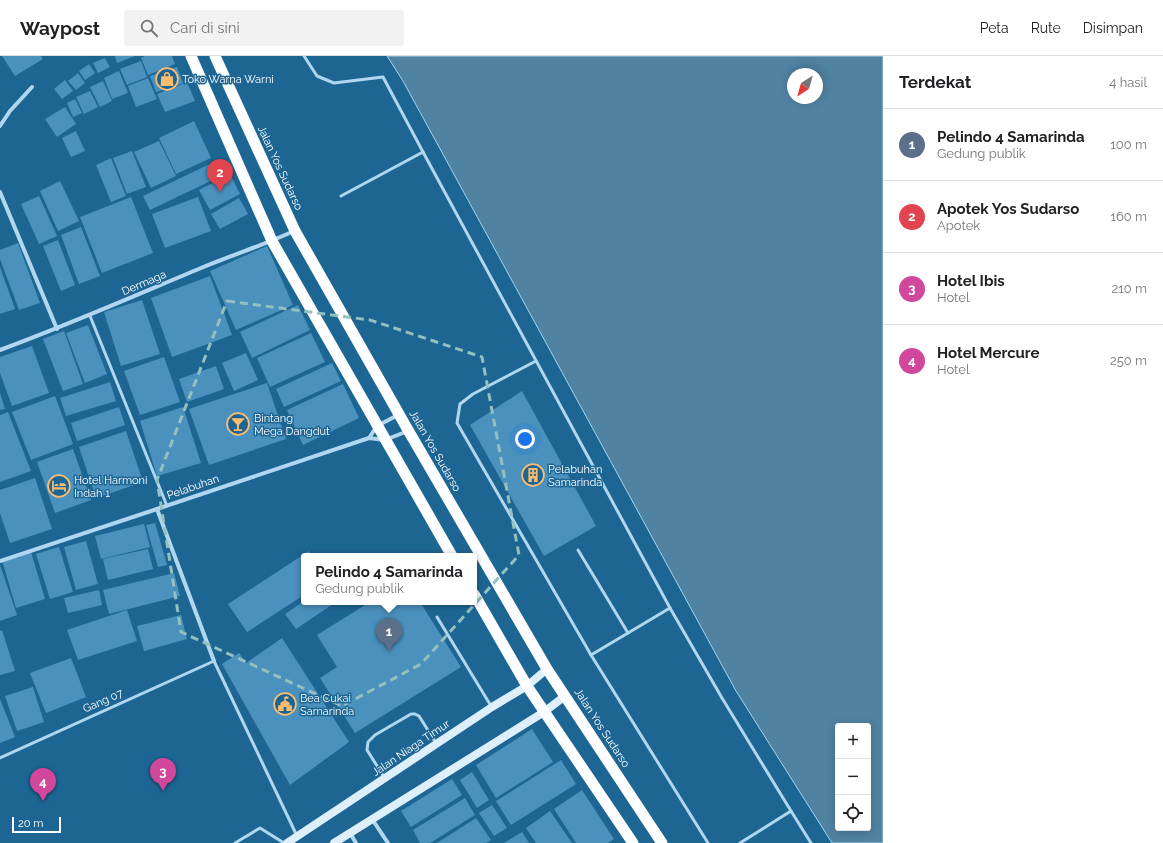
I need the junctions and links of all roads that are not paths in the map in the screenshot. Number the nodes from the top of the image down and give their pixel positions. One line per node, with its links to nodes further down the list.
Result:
1 (191, 56): 10 (highway)
2 (215, 56): 9 (highway, Jalan Yos Sudarso)
3 (304, 56): 6 (lane)
4 (32, 87): 5 (street)
5 (0, 126)
6 (423, 152): 8 (lane); 14 (lane)
7 (0, 192): 12 (street)
8 (342, 196)
9 (295, 231): 10 (street, Dermaga); 15 (highway, Jalan Yos Sudarso)
10 (272, 241): 11 (street, Dermaga); 16 (highway)
11 (90, 316): 12 (street, Dermaga); 20 (lane)
12 (57, 329): 13 (street, Dermaga)
13 (0, 350)
14 (536, 361): 26 (lane); 29 (lane)
15 (399, 414): 16 (street); 17 (highway, Jalan Yos Sudarso)
16 (377, 426): 18 (street); 19 (highway)
17 (408, 430): 19 (street); 31 (highway, Jalan Yos Sudarso)
18 (369, 438): 19 (street, Pelabuhan); 20 (street, Pelabuhan)
19 (385, 440): 23 (highway)
20 (167, 506): 21 (street, Pelabuhan)
21 (157, 510): 24 (street, Pelabuhan); 30 (street)
22 (578, 550): 28 (lane)
23 (450, 553)
24 (0, 561)
25 (477, 599): 32 (highway)
26 (670, 608): 28 (lane); 39 (lane)
27 (437, 617): 34 (lane)
28 (628, 633): 29 (lane)
29 (591, 655): 51 (lane)
30 (214, 661): 37 (lane, Gang 07); 42 (lane)
31 (547, 669): 32 (main road, Jalan Niaga Timur); 33 (highway, Jalan Yos Sudarso)
32 (527, 686): 34 (main road, Jalan Niaga Timur); 35 (highway)
33 (565, 696): 35 (main road); 50 (highway, Jalan Yos Sudarso)
34 (492, 707): 36 (main road, Jalan Niaga Timur)
35 (544, 712): 40 (main road); 49 (highway)
36 (437, 744): 38 (main road, Jalan Niaga Timur); 38 (lane)
37 (0, 758)
38 (384, 779): 42 (main road, Jalan Niaga Timur)
39 (791, 811): 43 (lane); 54 (lane)
40 (372, 819): 41 (main road); 48 (street)
41 (350, 833): 46 (main road); 47 (street)
42 (297, 836): 45 (main road, Jalan Niaga Timur)
43 (748, 838): 52 (lane); 53 (lane)
44 (235, 843): 45 (lane)
45 (285, 843)
46 (334, 843)
47 (356, 843)
48 (388, 843)
49 (633, 843)
50 (662, 843)
51 (708, 843)
52 (740, 843)
53 (751, 843)
54 (811, 843)

